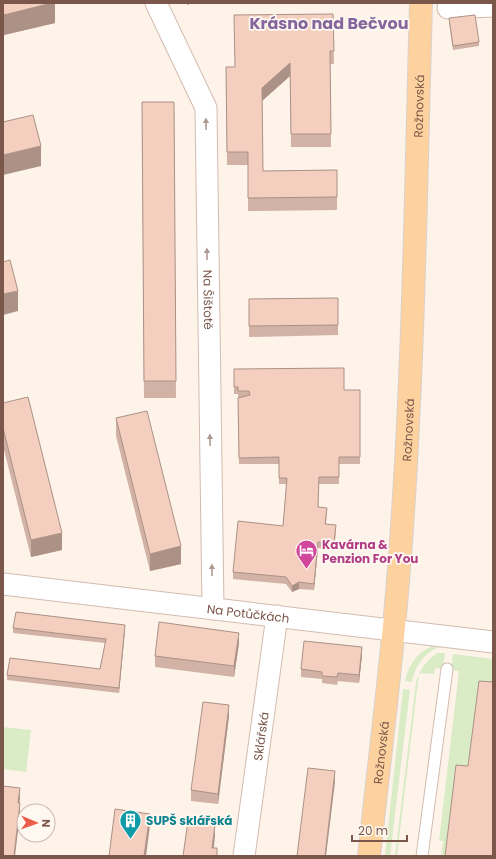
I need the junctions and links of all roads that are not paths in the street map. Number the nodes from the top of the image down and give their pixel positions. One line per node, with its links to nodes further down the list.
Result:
1 (156, 3): 6 (street, Na Šištotě, one-way to 1)
2 (421, 3): 8 (main road, Rožnovská)
3 (493, 6): 4 (street)
4 (448, 8)
5 (3, 584): 6 (street, Na Potůčkách)
6 (213, 609): 7 (street, Na Potůčkách)
7 (277, 616): 8 (street, Na Potůčkách); 11 (street, Sklářská)
8 (394, 630): 9 (street, Na Potůčkách); 12 (main road, Rožnovská)
9 (493, 642)
10 (447, 670): 13 (lane)
11 (244, 856)
12 (369, 856)
13 (422, 856)

